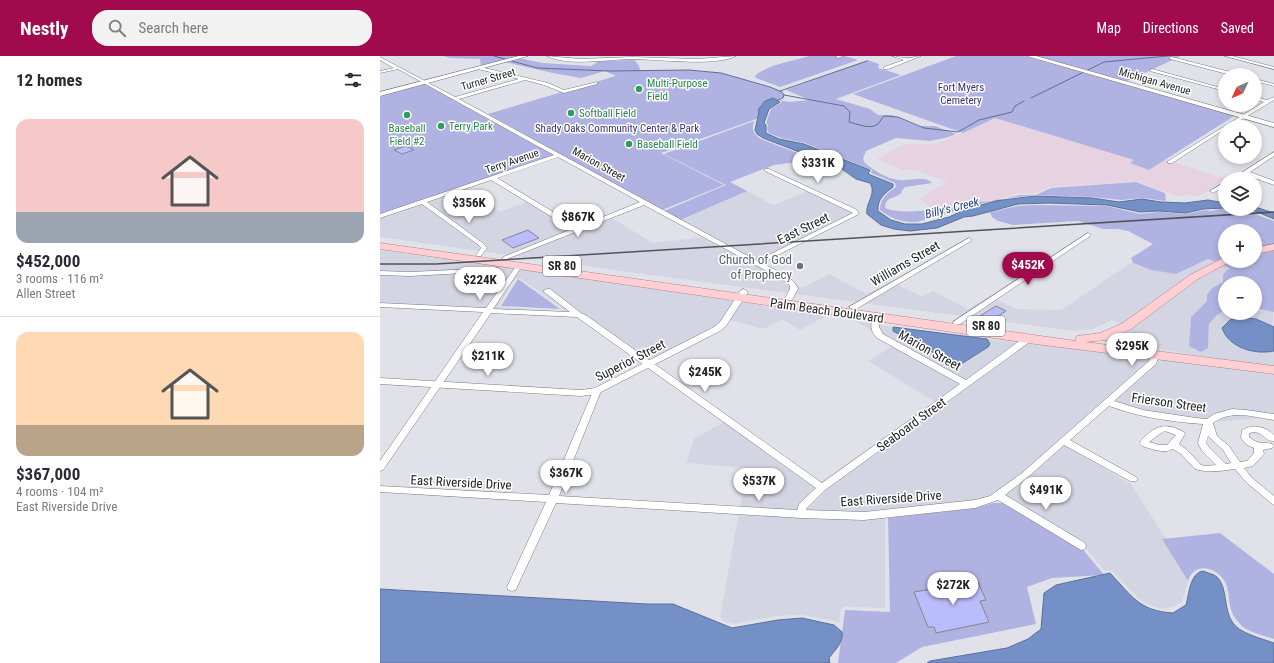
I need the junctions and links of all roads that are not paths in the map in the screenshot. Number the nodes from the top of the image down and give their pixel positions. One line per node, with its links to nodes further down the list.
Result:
1 (525, 56): 14 (street)
2 (549, 56): 8 (street)
3 (734, 56): 10 (street)
4 (894, 56): 12 (street)
5 (919, 56): 12 (street)
6 (1030, 56): 32 (street, Michigan Avenue)
7 (1227, 56): 16 (street)
8 (643, 57): 10 (street)
9 (380, 58): 13 (street, Marion Street)
10 (690, 58)
11 (1172, 58): 18 (street)
12 (908, 60): 15 (street)
13 (398, 68): 19 (street); 21 (street, Marion Street)
14 (480, 68): 20 (street); 21 (street)
15 (886, 68)
16 (1274, 68)
17 (1152, 70): 25 (street)
18 (1218, 70)
19 (380, 72)
20 (524, 79): 23 (street); 27 (street, Turner Street)
21 (426, 82): 26 (street); 27 (street, Marion Street)
22 (1262, 82): 24 (street)
23 (595, 83)
24 (1274, 85)
25 (1218, 88)
26 (380, 94)
27 (456, 98): 37 (street, Marion Street)
28 (1274, 98): 30 (street)
29 (1262, 100): 30 (street)
30 (1268, 102): 31 (street); 32 (street)
31 (1274, 103)
32 (1244, 117): 33 (street); 34 (street, Michigan Avenue)
33 (1238, 120)
34 (1274, 125)
35 (1218, 131): 38 (street)
36 (1274, 154): 40 (street)
37 (560, 155): 41 (street, Terry Avenue); 47 (street, Marion Street)
38 (1170, 162)
39 (767, 170): 59 (street, East Street)
40 (1247, 172)
41 (492, 178): 46 (street, Terry Avenue); 49 (street)
42 (1262, 179): 43 (street)
43 (1274, 183)
44 (1218, 188): 45 (street)
45 (1213, 191)
46 (424, 202): 48 (street, Terry Avenue); 57 (street)
47 (645, 202): 49 (street); 59 (street, Marion Street)
48 (380, 216)
49 (577, 229): 58 (street)
50 (1088, 235): 73 (street)
51 (969, 240): 69 (street, Williams Street)
52 (380, 241): 57 (main road, Palm Beach Boulevard / SR 80)
53 (380, 246): 56 (main road, Palm Beach Boulevard / SR 80)
54 (1274, 247): 55 (main road)
55 (1262, 250)
56 (421, 252): 57 (main road); 61 (main road, Palm Beach Boulevard / SR 80)
57 (479, 254): 58 (main road, Palm Beach Boulevard / SR 80)
58 (505, 258): 63 (main road, Palm Beach Boulevard / SR 80)
59 (757, 263): 67 (street, Marion Street)
60 (1218, 264): 75 (main road, SR 80)
61 (519, 266): 63 (main road); 66 (main road, Palm Beach Boulevard / SR 80); 70 (street)
62 (498, 270): 64 (street)
63 (592, 270): 66 (main road, Palm Beach Boulevard / SR 80)
64 (380, 273)
65 (547, 291): 71 (street)
66 (742, 295): 67 (main road, Palm Beach Boulevard / SR 80); 72 (main road, Palm Beach Boulevard / SR 80); 81 (street, Superior Street)
67 (789, 298): 69 (main road, Palm Beach Boulevard / SR 80)
68 (380, 305): 70 (street)
69 (853, 307): 73 (main road, Palm Beach Boulevard / SR 80)
70 (488, 311): 71 (street); 85 (street)
71 (578, 315): 81 (street)
72 (877, 317): 74 (main road, Palm Beach Boulevard / SR 80); 84 (street, Marion Street)
73 (957, 322): 74 (main road); 76 (main road, Palm Beach Boulevard / SR 80)
74 (934, 325): 77 (main road, Palm Beach Boulevard / SR 80)
75 (1122, 329): 76 (main road, SR 80); 78 (main road)
76 (1071, 338): 78 (main road)
77 (1028, 339): 78 (main road, Palm Beach Boulevard / SR 80); 84 (street, Seaboard Street)
78 (1122, 348): 79 (main road, Palm Beach Boulevard / SR 80); 80 (main road)
79 (1155, 355): 80 (main road, Palm Beach Boulevard / SR 80); 87 (street, East Riverside Drive)
80 (1208, 360): 82 (main road, Palm Beach Boulevard / SR 80)
81 (649, 365): 86 (street, Superior Street); 97 (street)
82 (1274, 370)
83 (380, 381): 85 (street)
84 (967, 384): 97 (street, Seaboard Street)
85 (438, 385): 86 (street); 94 (street)
86 (597, 391): 100 (street, Superior Street)
87 (1108, 402): 89 (street, Frierson Street); 90 (street, East Riverside Drive)
88 (1274, 417): 89 (street, Frierson Street)
89 (1208, 422): 93 (street); 95 (street)
90 (1064, 441): 96 (street); 99 (street, East Riverside Drive)
91 (1173, 445): 95 (street)
92 (1258, 446): 92 (street); 93 (street)
93 (1238, 466): 95 (street); 101 (street)
94 (380, 468)
95 (1225, 468)
96 (1133, 479)
97 (822, 488): 102 (street, Seaboard Street)
98 (380, 489): 100 (street, East Riverside Drive)
99 (999, 496): 102 (street, East Riverside Drive); 103 (street)
100 (552, 500): 102 (street, East Riverside Drive); 104 (street, Superior Street)
101 (1274, 501)
102 (801, 514)
103 (1081, 546)
104 (512, 587)

